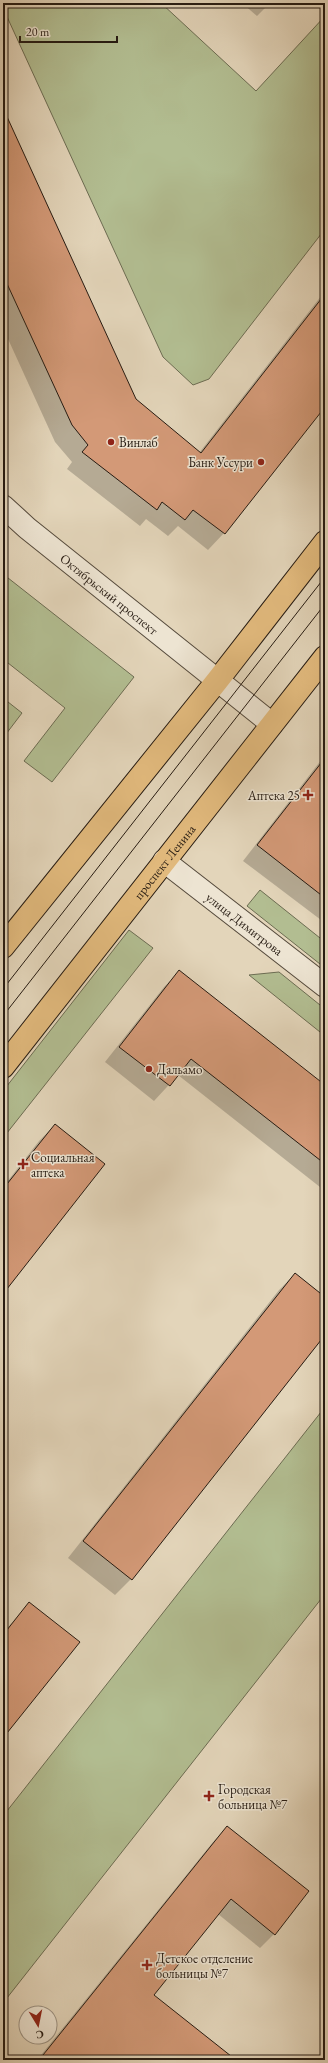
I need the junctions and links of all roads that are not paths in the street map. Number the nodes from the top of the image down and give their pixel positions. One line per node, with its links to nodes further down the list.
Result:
1 (3, 506): 3 (street, Октябрьский проспект)
2 (3, 521): 3 (street)
3 (27, 528): 6 (street, Октябрьский проспект)
4 (325, 542): 6 (highway)
5 (325, 657): 7 (highway, проспект Ленина)
6 (217, 681): 7 (street, Октябрьский проспект); 9 (highway)
7 (272, 724): 8 (highway, проспект Ленина)
8 (164, 860): 10 (street, улица Димитрова); 11 (highway, проспект Ленина)
9 (3, 947)
10 (325, 986)
11 (3, 1067)

